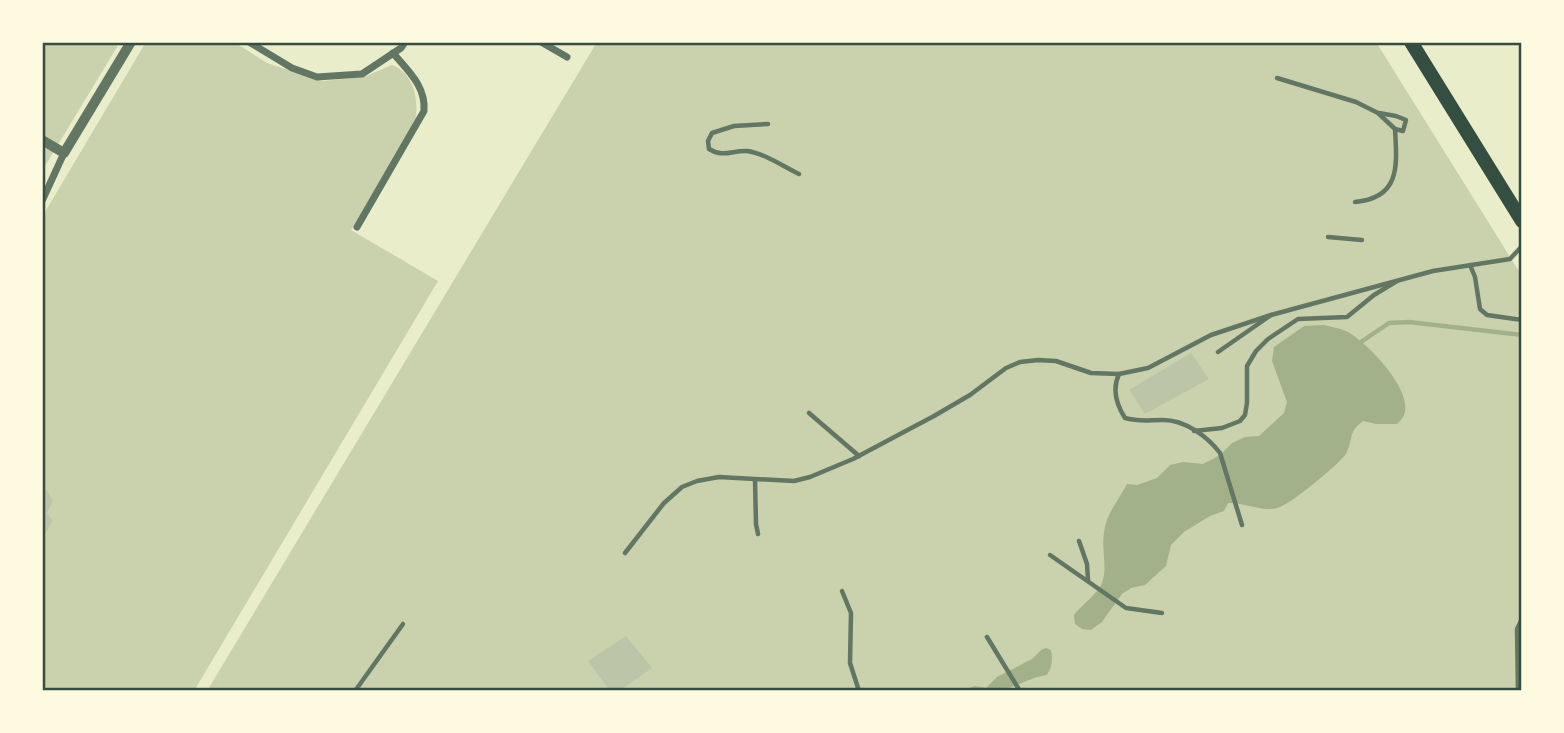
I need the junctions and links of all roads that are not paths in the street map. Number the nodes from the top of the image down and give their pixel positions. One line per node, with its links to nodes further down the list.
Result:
1 (131, 42): 13 (street)
2 (249, 42): 6 (street)
3 (405, 42): 6 (street)
4 (541, 42): 7 (street)
5 (1410, 42): 17 (main road)
6 (393, 53): 18 (street)
7 (568, 57)
8 (1278, 78): 9 (lane)
9 (1378, 113): 11 (lane); 11 (lane)
10 (768, 124): 14 (lane)
11 (1395, 129): 16 (lane)
12 (42, 140): 13 (street)
13 (64, 153): 15 (street)
14 (799, 174)
15 (42, 201)
16 (1355, 202)
17 (1522, 221)
18 (358, 227)
19 (1328, 237): 20 (lane)
20 (1362, 240)
21 (1522, 246): 22 (lane)
22 (1470, 265): 23 (lane); 25 (lane)
23 (1398, 280): 24 (lane); 29 (lane)
24 (1271, 316): 26 (lane); 27 (lane)
25 (1522, 320)
26 (1217, 352)
27 (1119, 374): 29 (lane); 30 (lane)
28 (809, 413): 30 (lane)
29 (1194, 431): 32 (lane)
30 (859, 456): 31 (lane)
31 (755, 480): 33 (lane); 35 (lane)
32 (1242, 525)
33 (758, 534)
34 (1079, 541): 37 (lane)
35 (625, 553)
36 (1050, 555): 37 (lane)
37 (1088, 581): 39 (lane)
38 (842, 591): 44 (lane)
39 (1162, 613)
40 (1522, 619): 46 (lane)
41 (402, 624): 43 (lane)
42 (987, 637): 45 (lane)
43 (355, 691)
44 (859, 691)
45 (1020, 691)
46 (1518, 691)

